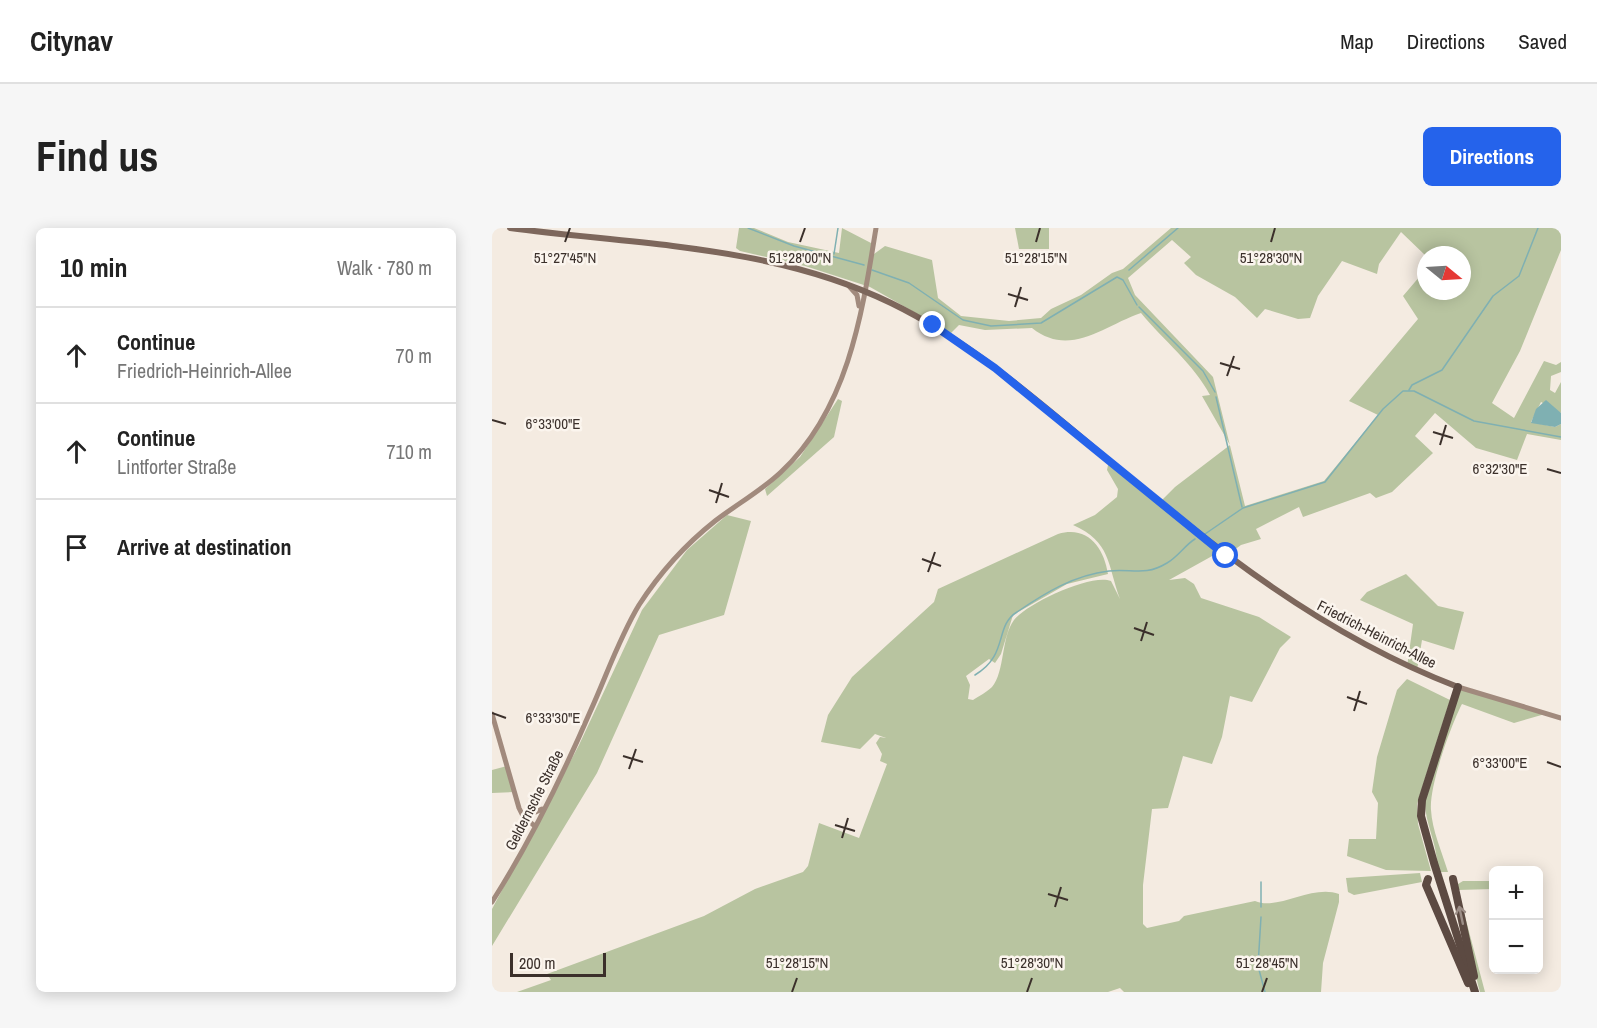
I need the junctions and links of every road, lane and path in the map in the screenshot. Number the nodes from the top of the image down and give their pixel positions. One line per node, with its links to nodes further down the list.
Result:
1 (510, 228): 3 (main road, Friedrich-Heinrich-Allee)
2 (876, 228): 4 (main road, Geldernsche Straße)
3 (847, 285): 4 (main road, Friedrich-Heinrich-Allee); 5 (main road)
4 (864, 291): 5 (main road, Geldernsche Straße); 6 (main road, Friedrich-Heinrich-Allee)
5 (860, 309): 9 (main road, Geldernsche Straße)
6 (1458, 687): 8 (main road, Friedrich-Heinrich-Allee); 16 (highway)
7 (492, 714): 10 (main road)
8 (1561, 718)
9 (546, 806): 11 (main road); 12 (main road, Geldernsche Straße)
10 (521, 812): 11 (main road); 12 (main road)
11 (527, 816): 12 (main road)
12 (536, 824): 15 (main road, Geldernsche Straße)
13 (1428, 879): 16 (highway)
14 (1453, 879): 16 (highway, one-way to 14)
15 (492, 902)
16 (1475, 992)

